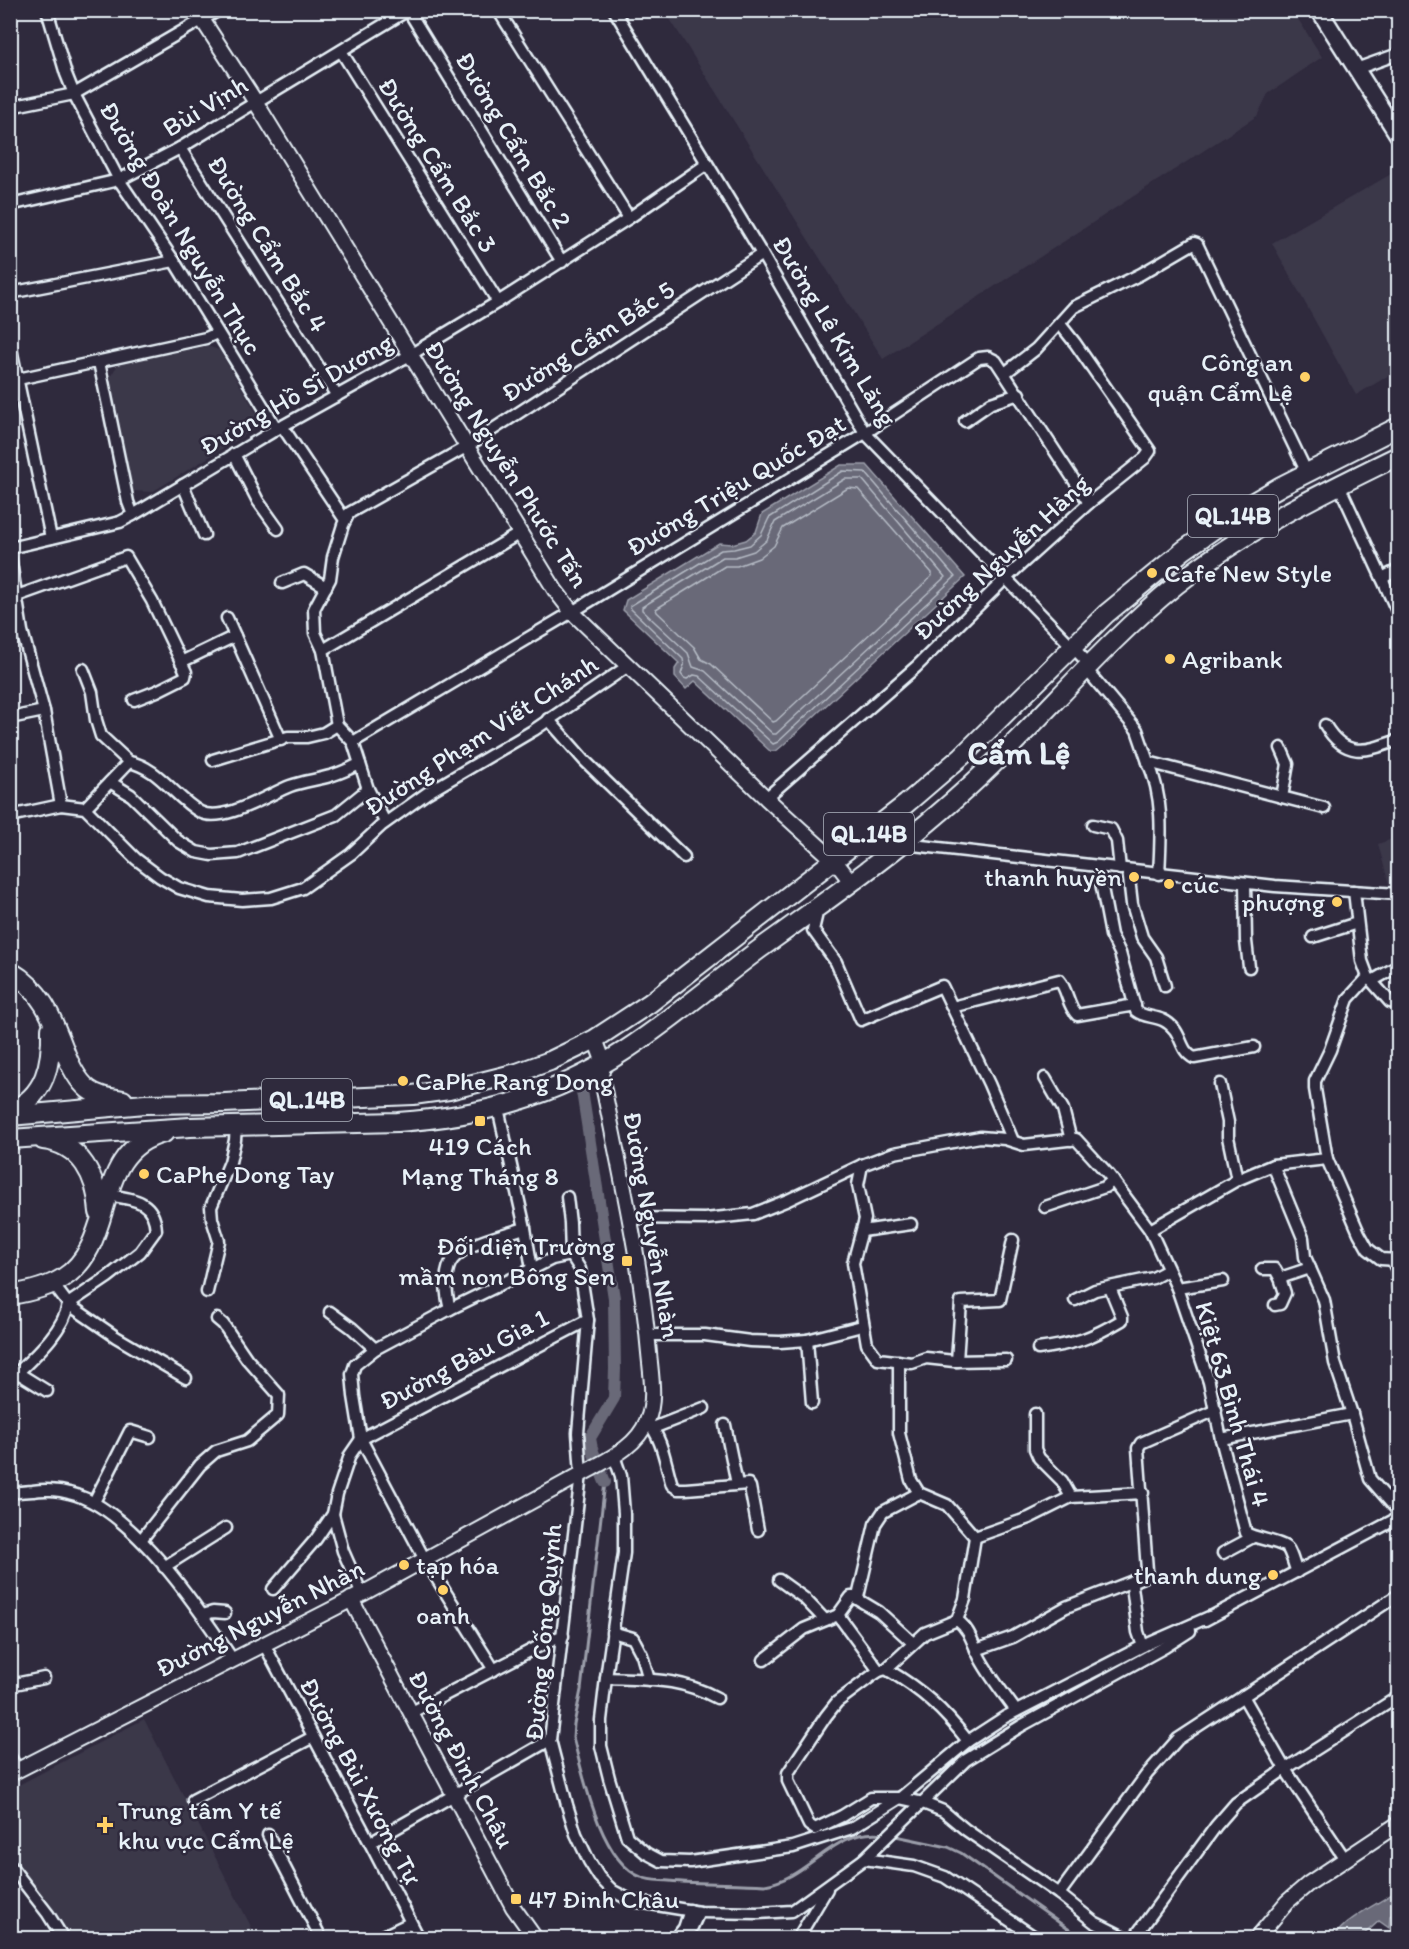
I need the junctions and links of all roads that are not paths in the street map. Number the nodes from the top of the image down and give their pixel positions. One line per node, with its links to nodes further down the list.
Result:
1 (47, 10): 11 (street, Đường Đoàn Nguyễn Thục)
2 (219, 10): 7 (street)
3 (408, 10): 8 (street, Bùi Vịnh); 22 (street, Đường Cẩm Bắc 2)
4 (498, 10): 19 (street)
5 (614, 10): 16 (street, Đường Lê Kim Lăng)
6 (1319, 10): 10 (main road)
7 (199, 16): 11 (street); 12 (street, Đường Nguyễn Phước Tấn)
8 (341, 51): 12 (street, Bùi Vịnh); 24 (street, Đường Cẩm Bắc 3)
9 (1398, 54): 10 (street)
10 (1356, 69): 14 (main road)
11 (74, 94): 13 (street); 17 (street, Đường Đoàn Nguyễn Thục)
12 (255, 101): 15 (street, Bùi Vịnh); 28 (street, Đường Nguyễn Phước Tấn)
13 (10, 107)
14 (1398, 135)
15 (180, 148): 17 (street, Bùi Vịnh); 33 (street, Đường Cẩm Bắc 4)
16 (707, 164): 19 (street, Đường Hồ Sĩ Dương); 20 (street, Đường Lê Kim Lăng)
17 (119, 180): 18 (street, Bùi Vịnh); 21 (street, Đường Đoàn Nguyễn Thục)
18 (10, 205)
19 (629, 218): 22 (street, Đường Hồ Sĩ Dương)
20 (762, 254): 37 (street, Đường Lê Kim Lăng); 38 (street, Đường Cẩm Bắc 5)
21 (174, 261): 23 (street); 26 (street, Đường Đoàn Nguyễn Thục)
22 (562, 262): 24 (street, Đường Hồ Sĩ Dương)
23 (10, 293)
24 (498, 302): 28 (street, Đường Hồ Sĩ Dương)
25 (1060, 324): 30 (street); 41 (street); 44 (street, Đường Nguyễn Hàng)
26 (217, 333): 29 (street); 35 (street, Đường Đoàn Nguyễn Thục)
27 (10, 344): 31 (street)
28 (410, 355): 33 (street, Đường Hồ Sĩ Dương); 38 (street, Đường Nguyễn Phước Tấn)
29 (99, 362): 31 (street); 45 (street)
30 (1005, 373): 32 (street, Đường Triệu Quốc Đạt); 37 (street, Đường Triệu Quốc Đạt)
31 (18, 379): 50 (street)
32 (1019, 394): 34 (street); 44 (street, Đường Triệu Quốc Đạt)
33 (337, 396): 35 (street, Đường Hồ Sĩ Dương)
34 (965, 421)
35 (280, 427): 39 (street, Đường Hồ Sĩ Dương); 46 (street, Đường Đoàn Nguyễn Thục)
36 (1398, 427): 41 (highway, QL.14B)
37 (865, 432): 55 (street, Đường Lê Kim Lăng); 59 (street, Đường Triệu Quốc Đạt)
38 (466, 447): 46 (street, Đường Cẩm Bắc 5); 48 (street, Đường Nguyễn Phước Tấn)
39 (234, 454): 42 (street, Đường Hồ Sĩ Dương); 47 (street)
40 (1398, 456): 43 (highway, QL.14B)
41 (1307, 473): 64 (highway, QL.14B)
42 (183, 485): 45 (street, Đường Hồ Sĩ Dương); 49 (street)
43 (1339, 485): 54 (street); 68 (highway, QL.14B)
44 (1089, 503): 55 (street, Đường Nguyễn Hàng)
45 (133, 515): 50 (street, Đường Hồ Sĩ Dương)
46 (345, 520): 57 (street)
47 (278, 529)
48 (520, 533): 59 (street, Đường Nguyễn Phước Tấn); 65 (street)
49 (204, 535)
50 (51, 538): 51 (street, Đường Hồ Sĩ Dương)
51 (10, 548)
52 (10, 556): 58 (street)
53 (1398, 570): 54 (street)
54 (1382, 578): 60 (street)
55 (1005, 579): 64 (street, Đường Lê Kim Lăng); 87 (street, Đường Nguyễn Hàng)
56 (282, 584): 57 (street)
57 (326, 586): 65 (street)
58 (17, 596): 62 (street); 66 (street)
59 (572, 612): 67 (street, Đường Nguyễn Phước Tấn); 78 (street, Đường Triệu Quốc Đạt)
60 (1398, 613)
61 (227, 618): 63 (street)
62 (16, 632): 71 (street)
63 (235, 636): 66 (street); 76 (street)
64 (1072, 646): 68 (street, Đường Lê Kim Lăng); 96 (highway, QL.14B)
65 (323, 650): 74 (street)
66 (182, 662): 70 (street)
67 (628, 666): 73 (street, Đường Phạm Viết Chánh); 87 (street, Đường Nguyễn Phước Tấn)
68 (1088, 667): 82 (street, Đường Lê Kim Lăng); 94 (highway, QL.14B)
69 (83, 669): 81 (street)
70 (134, 700)
71 (44, 711): 72 (street); 88 (street)
72 (10, 718)
73 (548, 719): 92 (street, Đường Phạm Viết Chánh); 95 (street)
74 (337, 725): 76 (street); 78 (street)
75 (1325, 725): 77 (street)
76 (281, 740): 80 (street)
77 (1398, 740)
78 (353, 742): 83 (street)
79 (1281, 748): 86 (street)
80 (213, 760)
81 (129, 762): 83 (street); 84 (street)
82 (1148, 762): 86 (street); 99 (street, Đường Lê Kim Lăng)
83 (360, 764): 85 (street)
84 (110, 782): 85 (street); 89 (street)
85 (368, 789): 92 (street)
86 (1282, 797): 90 (street)
87 (766, 798): 96 (street, Đường Nguyễn Phước Tấn)
88 (61, 805): 89 (street); 91 (street)
89 (85, 808): 92 (street, Đường Phạm Viết Chánh)
90 (1324, 808)
91 (10, 816)
92 (385, 822)
93 (1093, 825): 98 (street)
94 (904, 844): 97 (street); 100 (highway, QL.14B)
95 (684, 857)
96 (835, 861): 100 (street, Đường Nguyễn Phước Tấn); 116 (highway, QL.14B)
97 (1098, 867): 98 (street); 113 (street)
98 (1124, 870): 99 (street); 111 (street)
99 (1160, 874): 101 (street)
100 (852, 883): 104 (highway, QL.14B)
101 (1245, 883): 102 (street); 108 (street)
102 (1354, 891): 103 (street); 105 (street)
103 (1398, 894)
104 (818, 909): 114 (street); 118 (highway, QL.14B)
105 (1357, 923): 106 (street); 110 (street)
106 (1313, 937)
107 (1398, 966): 110 (street)
108 (1249, 967)
109 (10, 971): 115 (highway)
110 (1370, 979): 112 (street); 130 (street)
111 (1165, 986)
112 (1398, 1004)
113 (1135, 1005): 114 (street); 117 (street)
114 (952, 1007): 129 (street)
115 (51, 1015): 121 (highway); 123 (highway)
116 (595, 1039): 118 (street, Đường Nguyễn Nhàn); 121 (highway, QL.14B)
117 (1254, 1047)
118 (603, 1063): 122 (highway, QL.14B); 138 (street, Đường Nguyễn Nhàn)
119 (1045, 1078): 128 (street)
120 (1220, 1084): 134 (street)
121 (145, 1104): 124 (highway, QL.14B)
122 (498, 1108): 125 (highway, QL.14B); 141 (street)
123 (10, 1111)
124 (10, 1116)
125 (236, 1126): 126 (highway, QL.14B); 157 (street)
126 (190, 1127): 127 (highway, QL.14B); 135 (highway)
127 (16, 1138): 139 (highway)
128 (1074, 1139): 129 (street); 133 (street, Kiệt 63 Bình Thái 4)
129 (1013, 1141): 131 (street)
130 (1327, 1159): 132 (street); 146 (street)
131 (862, 1165): 138 (street); 143 (street)
132 (1273, 1165): 134 (street); 147 (street)
133 (1113, 1180): 137 (street); 142 (street, Kiệt 63 Bình Thái 4)
134 (1237, 1180): 142 (street)
135 (106, 1195): 139 (highway); 160 (street)
136 (567, 1197): 145 (street)
137 (1045, 1207)
138 (629, 1218): 167 (street, Đường Nguyễn Nhàn)
139 (99, 1223): 153 (highway)
140 (911, 1224): 143 (street)
141 (525, 1228): 148 (street); 162 (street)
142 (1150, 1230): 150 (street, Kiệt 63 Bình Thái 4)
143 (862, 1231): 166 (street)
144 (1013, 1240): 173 (street)
145 (571, 1255): 148 (street); 165 (street, Đường Cống Quỳnh)
146 (1395, 1260): 156 (street)
147 (1310, 1268): 151 (street); 181 (street)
148 (532, 1269): 162 (street)
149 (1262, 1269): 151 (street)
150 (1168, 1270): 154 (street); 155 (street, Kiệt 63 Bình Thái 4)
151 (1280, 1278): 161 (street)
152 (1223, 1281): 155 (street, Kiệt 63 Bình Thái 4)
153 (53, 1284): 158 (highway); 160 (street)
154 (1110, 1288): 159 (street); 170 (street)
155 (1177, 1288): 179 (street, Kiệt 63 Bình Thái 4)
156 (1398, 1289)
157 (207, 1292)
158 (10, 1296)
159 (1075, 1300)
160 (68, 1304): 174 (street); 175 (street)
161 (1275, 1305)
162 (450, 1309): 169 (street)
163 (330, 1312): 169 (street)
164 (217, 1319): 202 (street)
165 (588, 1320): 185 (street, Đường Bàu Gia 1); 188 (street, Đường Cống Quỳnh)
166 (862, 1326): 168 (street); 172 (street)
167 (648, 1335): 168 (street); 182 (street, Đường Nguyễn Nhàn)
168 (807, 1340): 177 (street)
169 (375, 1349): 185 (street)
170 (1038, 1349)
171 (1006, 1360): 173 (street)
172 (899, 1361): 173 (street); 191 (street)
173 (957, 1361)
174 (14, 1376): 176 (street)
175 (186, 1378)
176 (46, 1391)
177 (812, 1403)
178 (704, 1408): 182 (street)
179 (1216, 1410): 186 (street, Kiệt 63 Bình Thái 4); 192 (street)
180 (1035, 1414): 193 (street)
181 (1352, 1414): 186 (street); 195 (street)
182 (650, 1424): 187 (street, Đường Nguyễn Nhàn); 189 (street, Đường Nguyễn Nhàn)
183 (725, 1425): 189 (street)
184 (150, 1437): 194 (street)
185 (361, 1439): 196 (street); 204 (street)
186 (1221, 1439): 201 (street, Kiệt 63 Bình Thái 4)
187 (612, 1457): 188 (street, Đường Nguyễn Nhàn); 219 (street)
188 (585, 1472): 204 (street, Đường Nguyễn Nhàn); 220 (street, Đường Cống Quỳnh)
189 (742, 1484): 199 (street)
190 (10, 1492): 194 (street)
191 (919, 1493): 200 (street); 212 (street)
192 (1143, 1494): 193 (street); 208 (street)
193 (1071, 1497): 200 (street)
194 (94, 1502): 202 (street)
195 (1398, 1511)
196 (333, 1514): 209 (street); 211 (street)
197 (1398, 1518): 206 (street)
198 (226, 1528): 205 (street)
199 (758, 1530)
200 (975, 1537): 218 (street)
201 (1254, 1538): 203 (street); 206 (street, Kiệt 63 Bình Thái 4)
202 (143, 1541): 205 (street)
203 (1223, 1553)
204 (424, 1558): 211 (street, Đường Nguyễn Nhàn); 227 (street)
205 (164, 1567): 214 (street)
206 (1297, 1572): 216 (street)
207 (779, 1580): 217 (street)
208 (1133, 1581): 223 (street); 224 (street)
209 (273, 1589)
210 (1398, 1595): 233 (street)
211 (356, 1596): 222 (street, Đường Nguyễn Nhàn); 237 (street, Đường Đinh Châu)
212 (858, 1597): 215 (street); 221 (street)
213 (225, 1612): 214 (street)
214 (203, 1615): 225 (street)
215 (838, 1615): 217 (street); 228 (street)
216 (1209, 1617): 223 (street); 247 (street, Đường Cống Quỳnh)
217 (825, 1620): 226 (street)
218 (957, 1620): 221 (street); 224 (street)
219 (612, 1632): 230 (street); 231 (street)
220 (563, 1636): 227 (street); 239 (street, Đường Cống Quỳnh)
221 (913, 1643): 228 (street)
222 (264, 1644): 225 (street, Đường Nguyễn Nhàn); 238 (street, Đường Bùi Xương Tự)
223 (1143, 1646): 236 (street)
224 (976, 1650): 236 (street)
225 (233, 1660): 243 (street, Đường Nguyễn Nhàn)
226 (764, 1660)
227 (494, 1670): 237 (street)
228 (883, 1670): 240 (street); 245 (street)
229 (44, 1678): 232 (street)
230 (606, 1678): 231 (street); 245 (street)
231 (649, 1680): 235 (street)
232 (10, 1685)
233 (1243, 1696): 242 (street); 255 (street)
234 (1398, 1697): 242 (street)
235 (717, 1698)
236 (1016, 1711): 240 (street)
237 (410, 1713): 244 (street, Đường Đinh Châu)
238 (313, 1737): 246 (street); 250 (street, Đường Bùi Xương Tự)
239 (550, 1740): 244 (street); 256 (street, Đường Cống Quỳnh)
240 (968, 1741): 245 (street)
241 (10, 1757): 243 (street)
242 (1285, 1769): 252 (street); 268 (street)
243 (14, 1772)
244 (453, 1794): 250 (street); 263 (street, Đường Đinh Châu)
245 (900, 1798): 247 (street)
246 (193, 1800)
247 (923, 1803): 251 (street, Đường Cống Quỳnh); 255 (street)
248 (1398, 1824): 252 (street)
249 (268, 1835): 260 (street)
250 (370, 1842): 257 (street, Đường Bùi Xương Tự)
251 (864, 1859): 254 (street, Đường Cống Quỳnh); 258 (street)
252 (1345, 1859): 269 (street)
253 (10, 1865): 259 (street)
254 (829, 1886): 256 (street, Đường Cống Quỳnh); 266 (street)
255 (1059, 1894): 267 (street)
256 (694, 1911): 264 (street); 265 (street)
257 (410, 1923): 261 (street); 262 (street, Đường Bùi Xương Tự)
258 (1031, 1937)
259 (63, 1938)
260 (321, 1938)
261 (379, 1938)
262 (419, 1938)
263 (535, 1938)
264 (676, 1938)
265 (687, 1938)
266 (798, 1938)
267 (1126, 1938)
268 (1134, 1938)
269 (1257, 1938)

